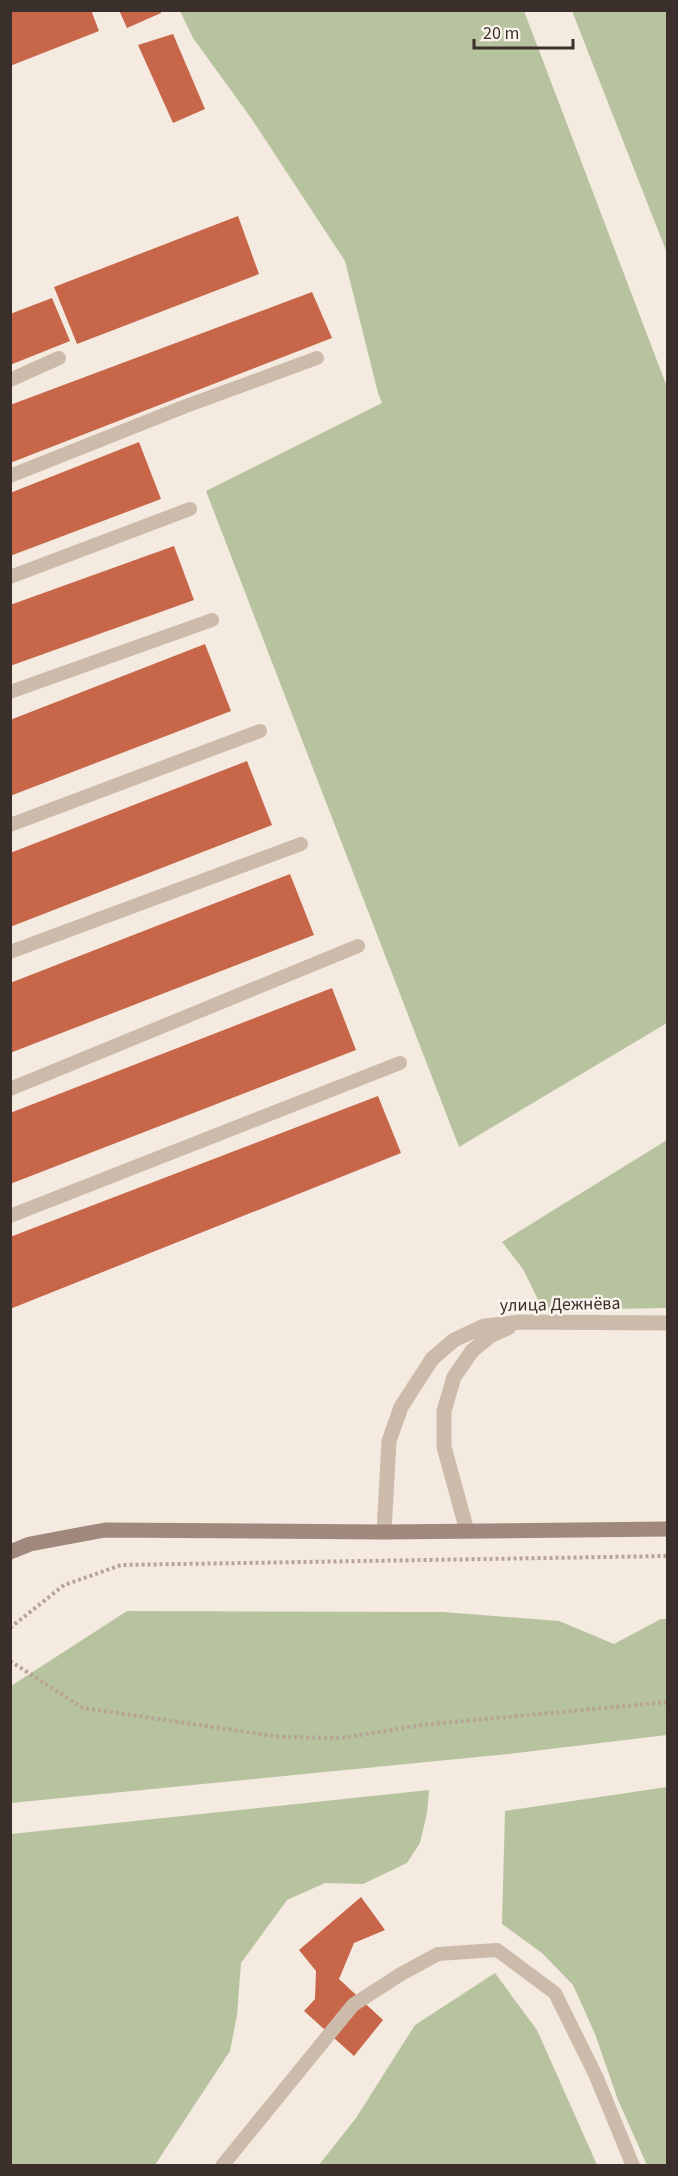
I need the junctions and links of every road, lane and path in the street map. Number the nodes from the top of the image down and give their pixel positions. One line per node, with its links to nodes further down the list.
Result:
1 (59, 358): 3 (lane)
2 (316, 358): 4 (lane)
3 (10, 380)
4 (10, 476)
5 (190, 509): 6 (lane)
6 (10, 577)
7 (212, 620): 8 (lane)
8 (10, 692)
9 (260, 731): 10 (lane)
10 (10, 825)
11 (302, 844): 13 (lane)
12 (358, 946): 15 (lane)
13 (10, 952)
14 (400, 1063): 16 (lane)
15 (10, 1089)
16 (10, 1216)
17 (521, 1322): 18 (street, улица Дежнёва); 20 (street); 21 (street, улица Дежнёва)
18 (668, 1323)
19 (668, 1529): 20 (main road)
20 (467, 1531): 21 (main road)
21 (384, 1532): 22 (main road)
22 (10, 1552)
23 (668, 1556): 24 (path)
24 (10, 1628)
25 (10, 1661): 26 (path)
26 (668, 1702)
27 (222, 2166): 28 (lane)
28 (633, 2166)

